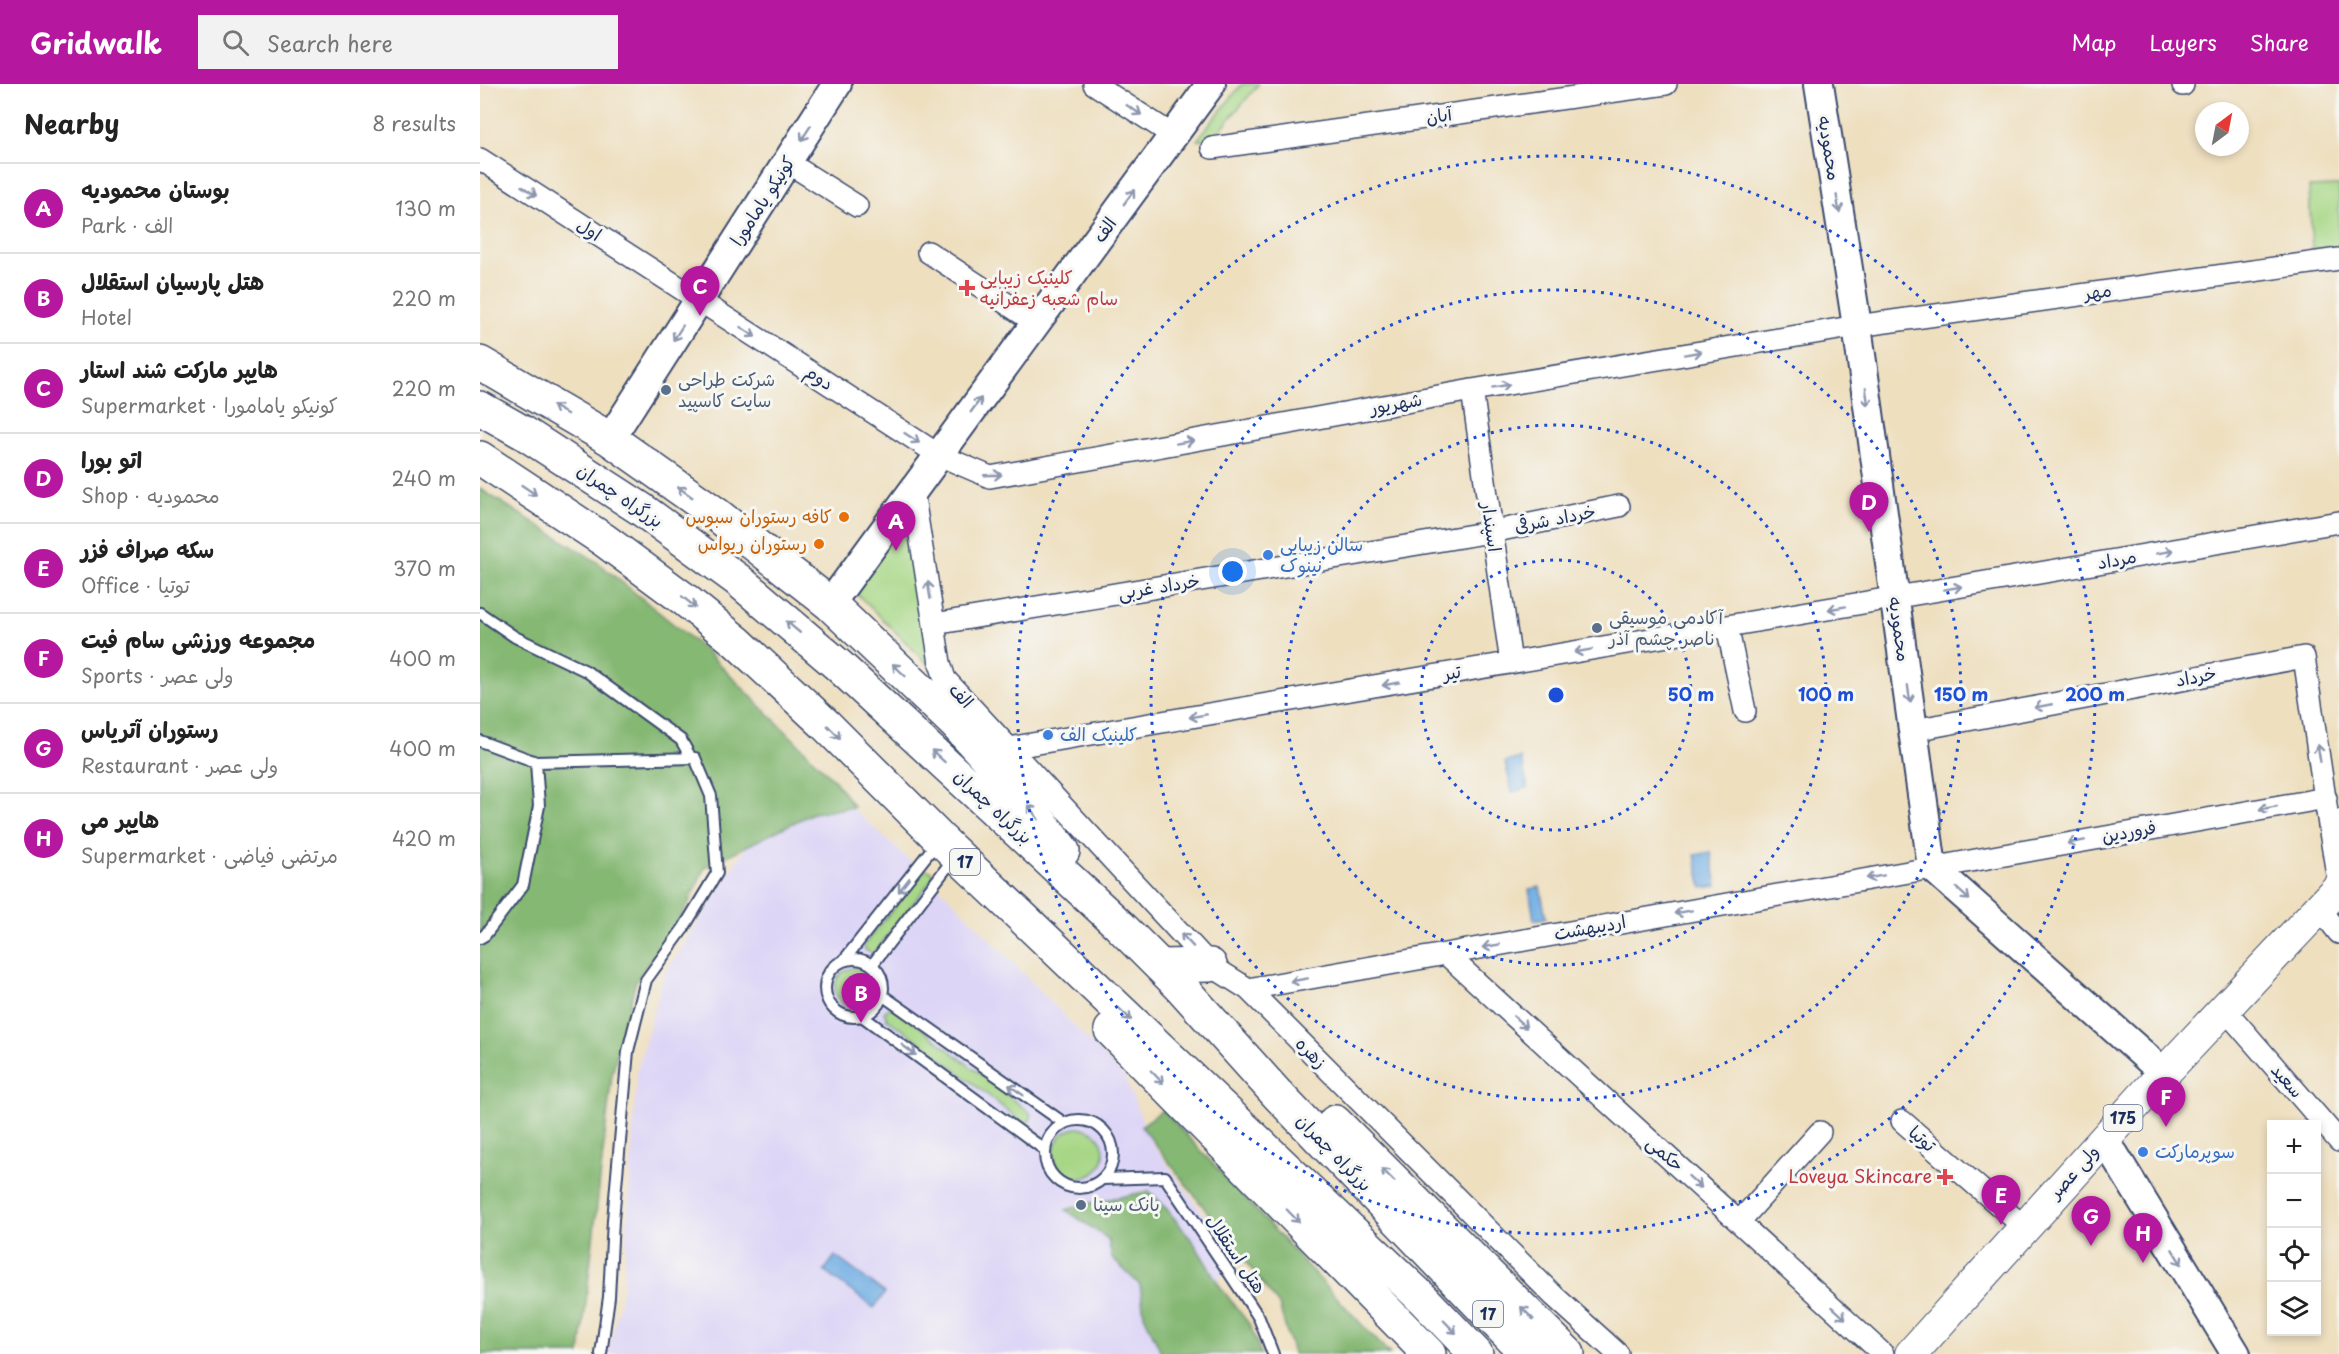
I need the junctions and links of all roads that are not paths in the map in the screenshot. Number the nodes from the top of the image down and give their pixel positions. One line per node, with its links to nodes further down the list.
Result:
1 (837, 84): 9 (street, کونیکو یامامورا, one-way to 9)
2 (1094, 84): 6 (street, one-way to 6)
3 (1211, 84): 6 (street, الف)
4 (1666, 84): 7 (street, آبان)
5 (1820, 84): 15 (street, محمودیه, one-way to 15)
6 (1174, 136): 14 (street, الف, one-way to 6)
7 (1212, 148)
8 (480, 159): 13 (street, اول, one-way to 13)
9 (787, 162): 10 (street); 13 (street, کونیکو یامامورا)
10 (857, 206)
11 (928, 252): 14 (street)
12 (2339, 259): 15 (street, مهر)
13 (699, 301): 19 (street, کونیکو یامامورا, one-way to 19); 20 (street, دوم, one-way to 20)
14 (1036, 323): 20 (street, الف, one-way to 14)
15 (1857, 326): 17 (street, شهریور, one-way to 15); 26 (street, محمودیه, one-way to 26)
16 (480, 363): 19 (highway, one-way to 16)
17 (1472, 390): 20 (street, شهریور, one-way to 17); 25 (street, اسپندار)
18 (480, 408): 44 (highway, بزرگراه چمران / 17, one-way to 18)
19 (610, 439): 27 (highway, one-way to 19)
20 (939, 455): 22 (street, الف)
21 (480, 458): 39 (highway, 17, one-way to 39)
22 (913, 491): 27 (street, الف); 29 (street, الف, one-way to 22)
23 (1619, 506): 25 (street, خرداد شرقی)
24 (2339, 522): 26 (street, مرداد, one-way to 24)
25 (1491, 532): 29 (street, خرداد غربی); 31 (street, اسپندار)
26 (1895, 598): 30 (street, تیر, one-way to 30); 33 (street, محمودیه, one-way to 33)
27 (830, 604): 44 (highway, one-way to 27)
28 (480, 613): 36 (lane)
29 (934, 624): 35 (street, الف)
30 (1727, 626): 31 (street, تیر, one-way to 31); 32 (street)
31 (1511, 663): 35 (street, تیر, one-way to 35)
32 (1745, 711)
33 (1914, 730): 38 (street, خرداد, one-way to 33); 40 (street, محمودیه)
34 (480, 741): 37 (lane)
35 (1009, 748): 49 (street, زهره, one-way to 35)
36 (692, 758): 37 (lane); 65 (lane)
37 (536, 762): 45 (lane)
38 (2332, 815): 40 (street, فروردین, one-way to 40); 41 (street)
39 (948, 847): 42 (highway, 17); 47 (lane, one-way to 47); 48 (lane)
40 (1932, 867): 46 (street, اردیبهشت, one-way to 46); 55 (street, one-way to 55)
41 (2339, 887): 55 (main road, ولی عصر / 175)
42 (996, 890): 67 (highway, one-way to 67); 68 (highway, 17, one-way to 68)
43 (2335, 920): 54 (main road, ولی عصر / 175)
44 (1119, 925): 50 (highway, بزرگراه چمران / 17)
45 (480, 938)
46 (1446, 954): 51 (street, اردیبهشت, one-way to 51); 63 (street, حکمی, one-way to 63)
47 (844, 960): 48 (lane); 53 (lane)
48 (872, 965): 52 (lane)
49 (1210, 965): 50 (highway); 51 (street, زهره)
50 (1170, 976): 69 (highway, بزرگراه چمران / 17); 70 (highway, one-way to 50)
51 (1248, 989): 71 (street, زهره)
52 (882, 995): 53 (lane); 57 (lane, one-way to 52)
53 (862, 1016): 60 (lane, one-way to 60)
54 (2235, 1021): 59 (street, سعید); 61 (main road, ولی عصر / 175)
55 (2164, 1073): 64 (main road, ولی عصر / 175)
56 (1902, 1121): 64 (street, توتیا)
57 (1064, 1124): 60 (lane); 62 (lane)
58 (1820, 1132): 63 (street)
59 (2339, 1141)
60 (1045, 1150): 62 (lane)
61 (2114, 1154): 74 (main road, ولی عصر / 175); 75 (street, one-way to 75)
62 (1103, 1179): 66 (lane, هتل استقلال)
63 (1739, 1222): 72 (street, حکمی, one-way to 72)
64 (2024, 1227): 73 (main road, ولی عصر / 175)
65 (601, 1354)
66 (1273, 1354)
67 (1429, 1354)
68 (1476, 1354)
69 (1527, 1354)
70 (1568, 1354)
71 (1618, 1354)
72 (1883, 1354)
73 (1911, 1354)
74 (1932, 1354)
75 (2236, 1354)

